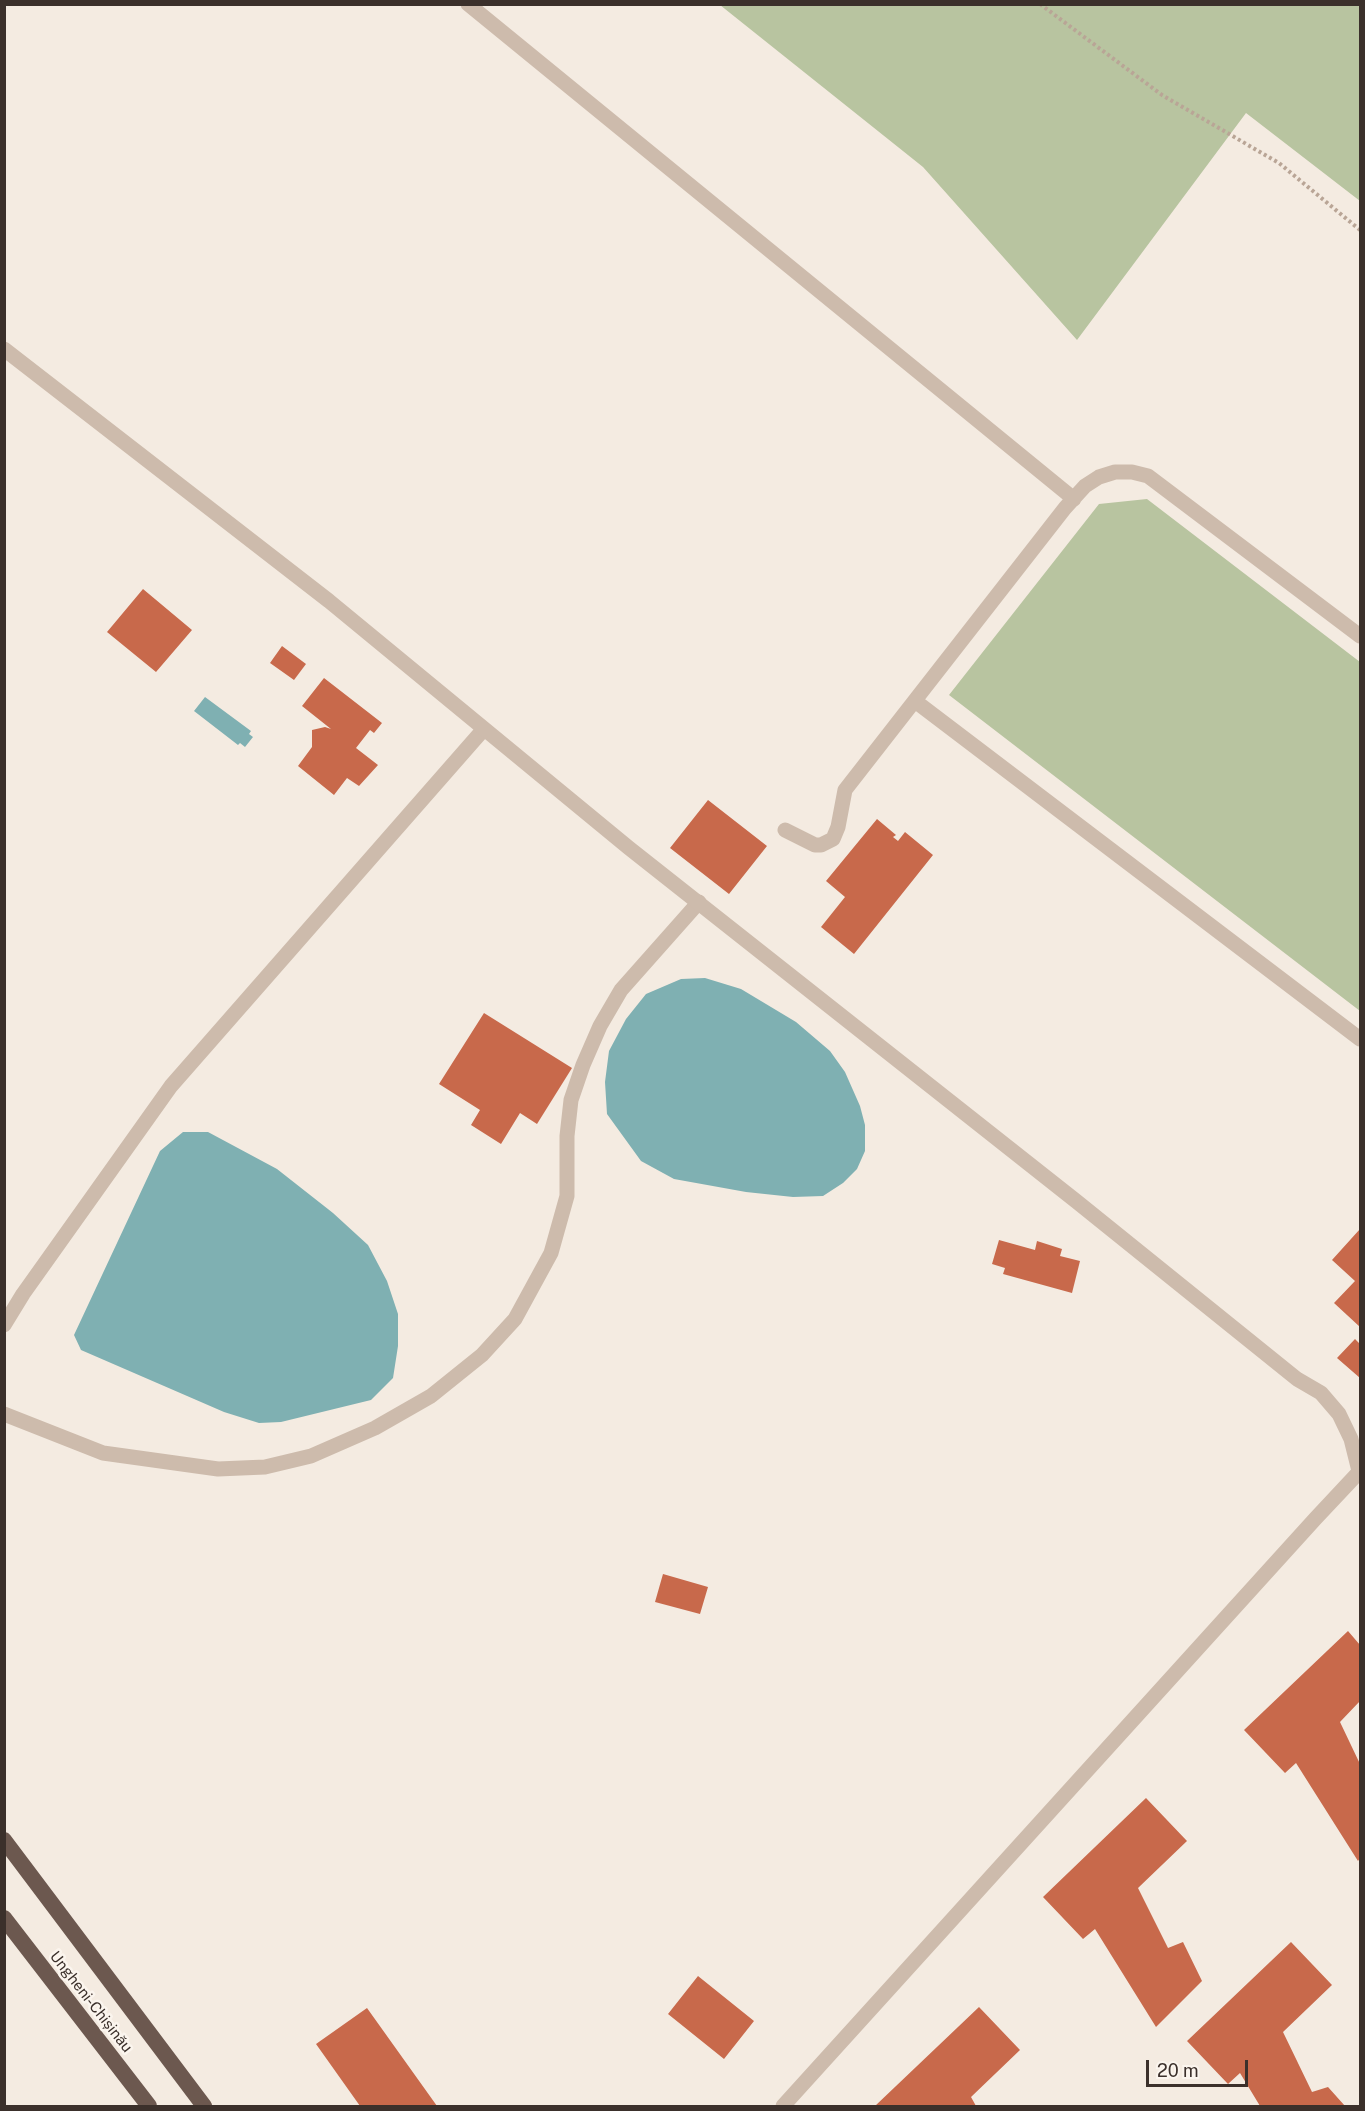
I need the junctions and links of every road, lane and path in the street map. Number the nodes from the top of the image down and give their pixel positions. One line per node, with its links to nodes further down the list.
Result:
1 (468, 4): 5 (street)
2 (1040, 4): 3 (path)
3 (1360, 230)
4 (4, 348): 8 (street)
5 (1074, 499): 6 (street); 7 (street)
6 (1360, 636)
7 (915, 701): 9 (street); 11 (street)
8 (483, 730): 10 (street); 12 (street)
9 (785, 830)
10 (699, 902): 13 (street); 14 (street)
11 (1360, 1039)
12 (4, 1325)
13 (4, 1414)
14 (1360, 1470): 19 (street)
15 (4, 1840): 18 (highway)
16 (4, 1918): 17 (highway, Ungheni-Chișinău)
17 (149, 2106)
18 (204, 2106)
19 (783, 2106)

